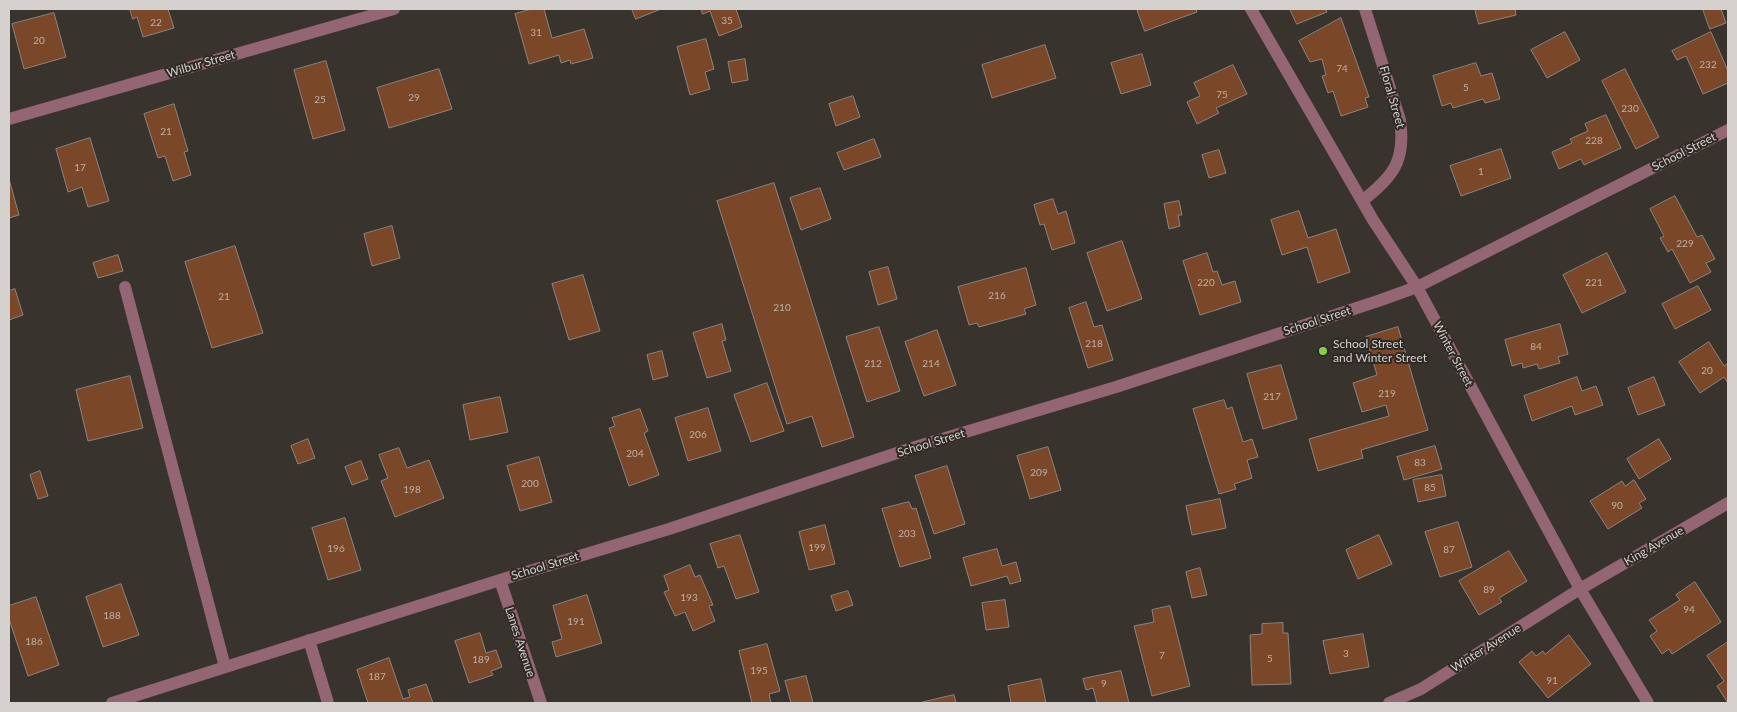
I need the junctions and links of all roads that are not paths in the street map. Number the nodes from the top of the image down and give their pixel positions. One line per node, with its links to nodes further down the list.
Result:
1 (394, 9): 4 (street, Wilbur Street)
2 (1251, 9): 6 (street, Winter Street)
3 (1365, 9): 6 (street, Floral Street)
4 (9, 119)
5 (1728, 130): 8 (street, School Street)
6 (1362, 201): 8 (street, Winter Street)
7 (125, 287): 13 (street)
8 (1416, 287): 10 (street, School Street); 11 (street, Winter Street)
9 (1728, 502): 11 (street, King Avenue)
10 (500, 580): 12 (street, School Street); 16 (street, Lanes Avenue)
11 (1580, 589): 17 (street, Winter Avenue); 18 (street, Winter Street)
12 (309, 640): 13 (street, School Street); 15 (street)
13 (225, 668): 14 (street, School Street)
14 (112, 703)
15 (328, 703)
16 (541, 703)
17 (1389, 703)
18 (1648, 703)

